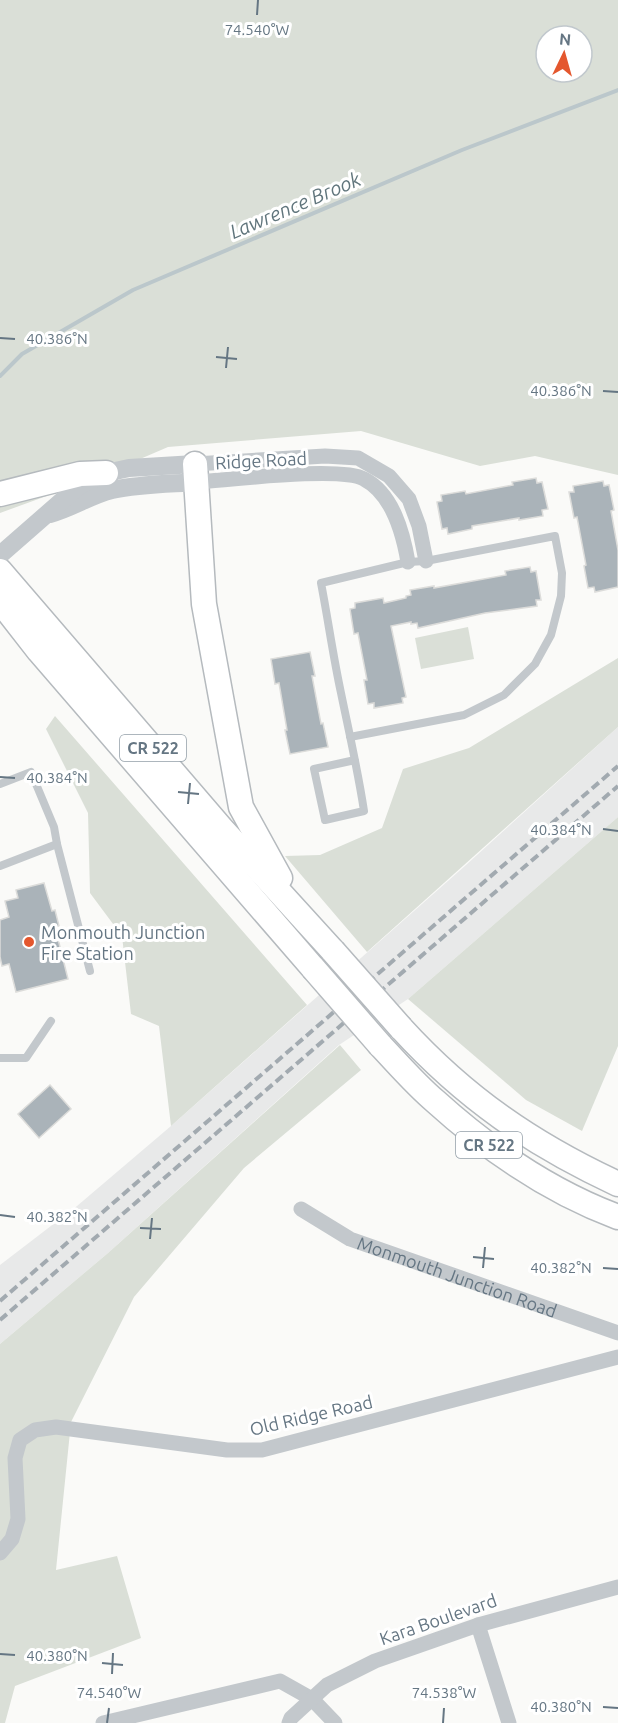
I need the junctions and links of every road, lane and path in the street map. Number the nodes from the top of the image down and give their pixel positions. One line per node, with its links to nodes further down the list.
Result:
1 (106, 473): 2 (street, Ridge Road); 3 (main road); 4 (street, Ridge Road)
2 (196, 473): 4 (street, Ridge Road); 6 (street, Ridge Road); 7 (street, Ridge Road); 17 (main road)
3 (0, 494)
4 (49, 514): 5 (street, Ridge Road)
5 (0, 555)
6 (426, 561): 7 (lane); 12 (lane)
7 (408, 562): 12 (lane)
8 (0, 572): 17 (main road, CR 522)
9 (0, 601): 11 (main road, CR 522)
10 (0, 624): 11 (main road)
11 (39, 651): 23 (main road, CR 522, bridge)
12 (350, 737): 13 (lane)
13 (355, 760): 13 (lane)
14 (0, 784): 15 (lane)
15 (57, 844): 16 (lane); 18 (lane)
16 (0, 866)
17 (308, 923): 21 (main road, CR 522, bridge)
18 (90, 971)
19 (51, 1021): 20 (lane)
20 (0, 1058)
21 (618, 1184)
22 (301, 1209): 24 (street, Monmouth Junction Road)
23 (618, 1217)
24 (618, 1334)
25 (618, 1357): 26 (street, Old Ridge Road)
26 (0, 1553)
27 (618, 1587): 28 (street, Kara Boulevard)
28 (478, 1625): 29 (street, Kara Boulevard); 33 (street)
29 (312, 1698): 30 (street); 31 (street, Kara Boulevard); 32 (street)
30 (103, 1723)
31 (288, 1723)
32 (335, 1723)
33 (509, 1723)

